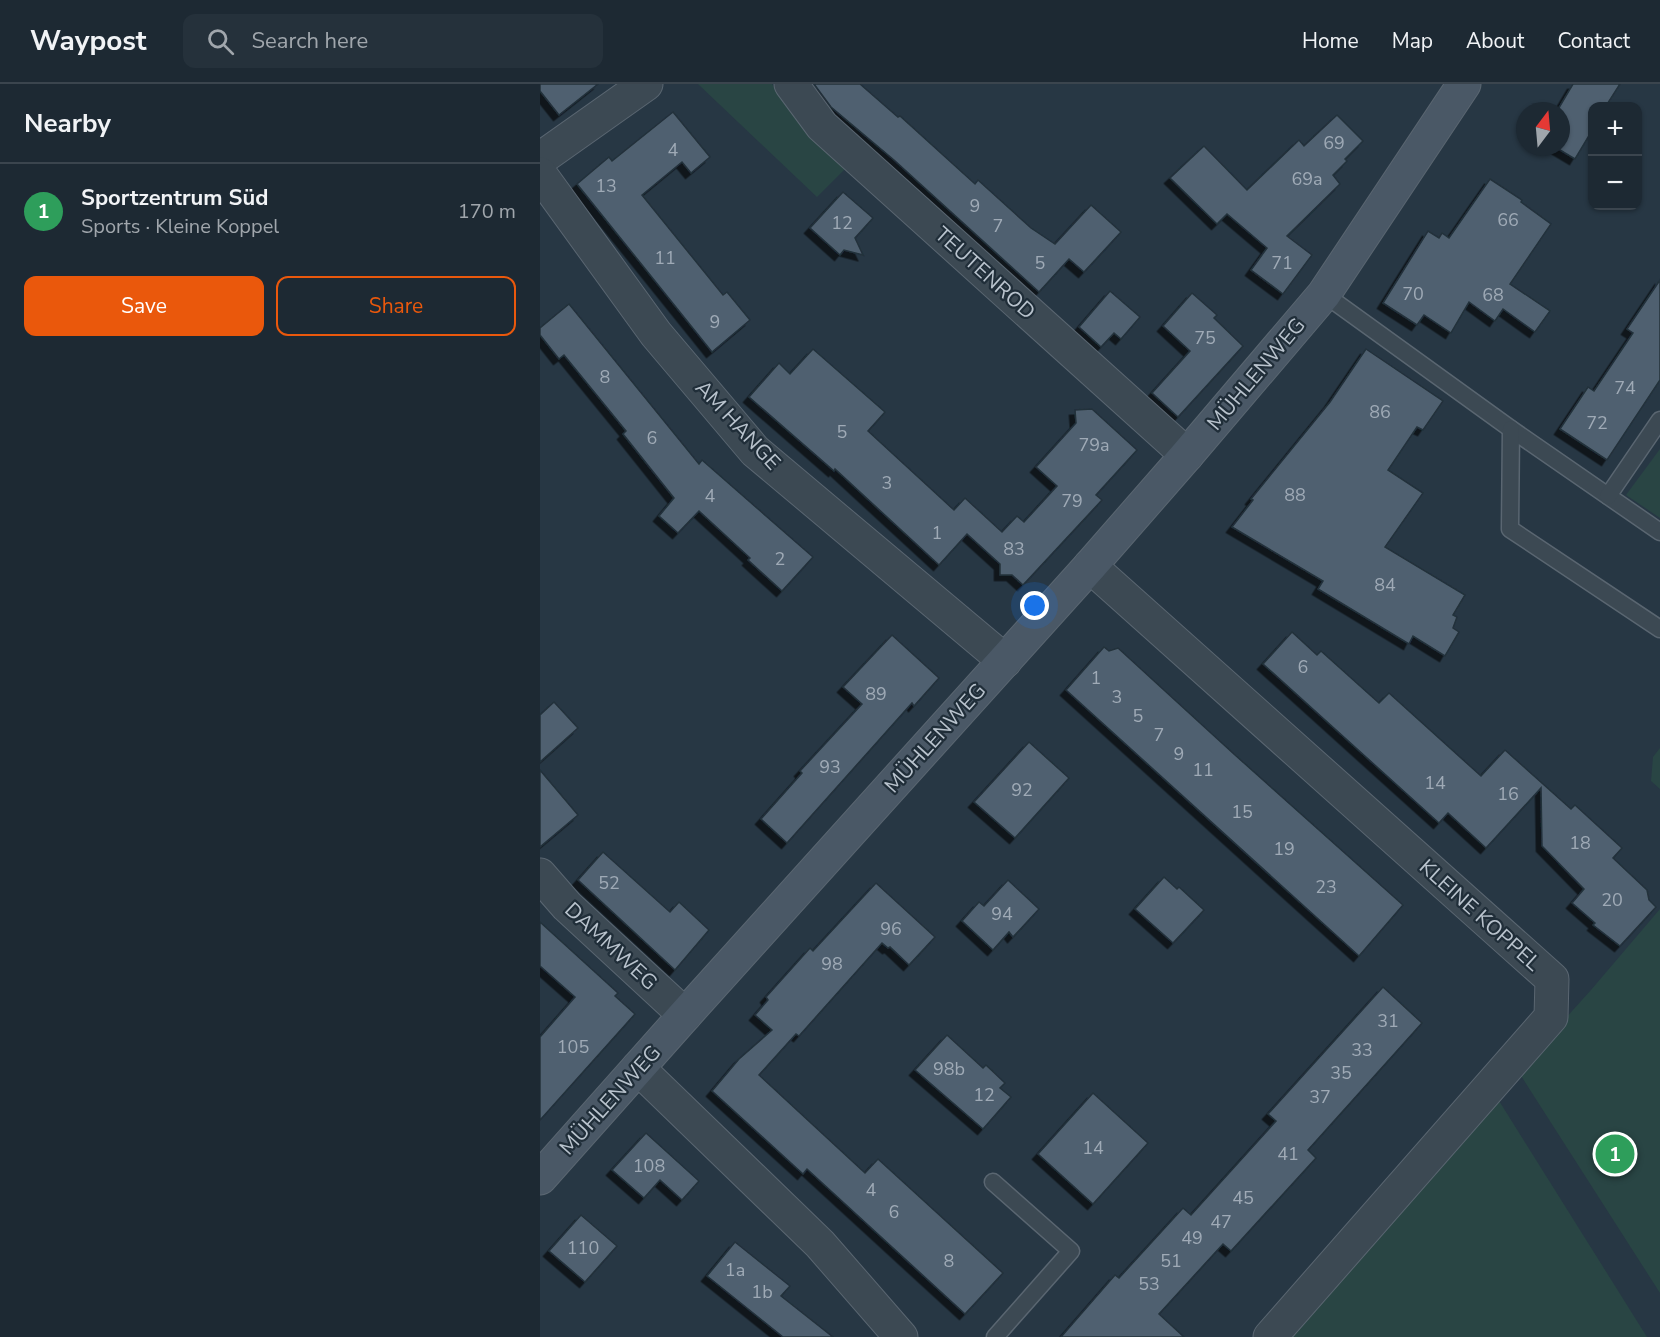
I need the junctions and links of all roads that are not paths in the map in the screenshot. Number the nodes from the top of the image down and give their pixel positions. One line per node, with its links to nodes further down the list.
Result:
1 (646, 84): 4 (street)
2 (791, 84): 9 (street, TEUTENROD)
3 (1464, 84): 6 (street, MÜHLENWEG)
4 (540, 159)
5 (540, 174): 14 (street, AM HANGE)
6 (1324, 294): 8 (lane); 9 (street, MÜHLENWEG)
7 (1660, 420): 10 (lane)
8 (1511, 429): 10 (lane); 13 (lane)
9 (1187, 456): 12 (street, MÜHLENWEG)
10 (1608, 496): 11 (lane)
11 (1660, 532)
12 (1090, 566): 14 (street, MÜHLENWEG); 22 (street, KLEINE KOPPEL)
13 (1660, 629)
14 (1005, 661): 16 (street, MÜHLENWEG)
15 (540, 875): 16 (street, DAMMWEG)
16 (685, 1015): 17 (street, MÜHLENWEG)
17 (638, 1068): 18 (street, MÜHLENWEG); 20 (street)
18 (540, 1178)
19 (993, 1182): 21 (lane)
20 (901, 1337)
21 (995, 1337)
22 (1269, 1337)

